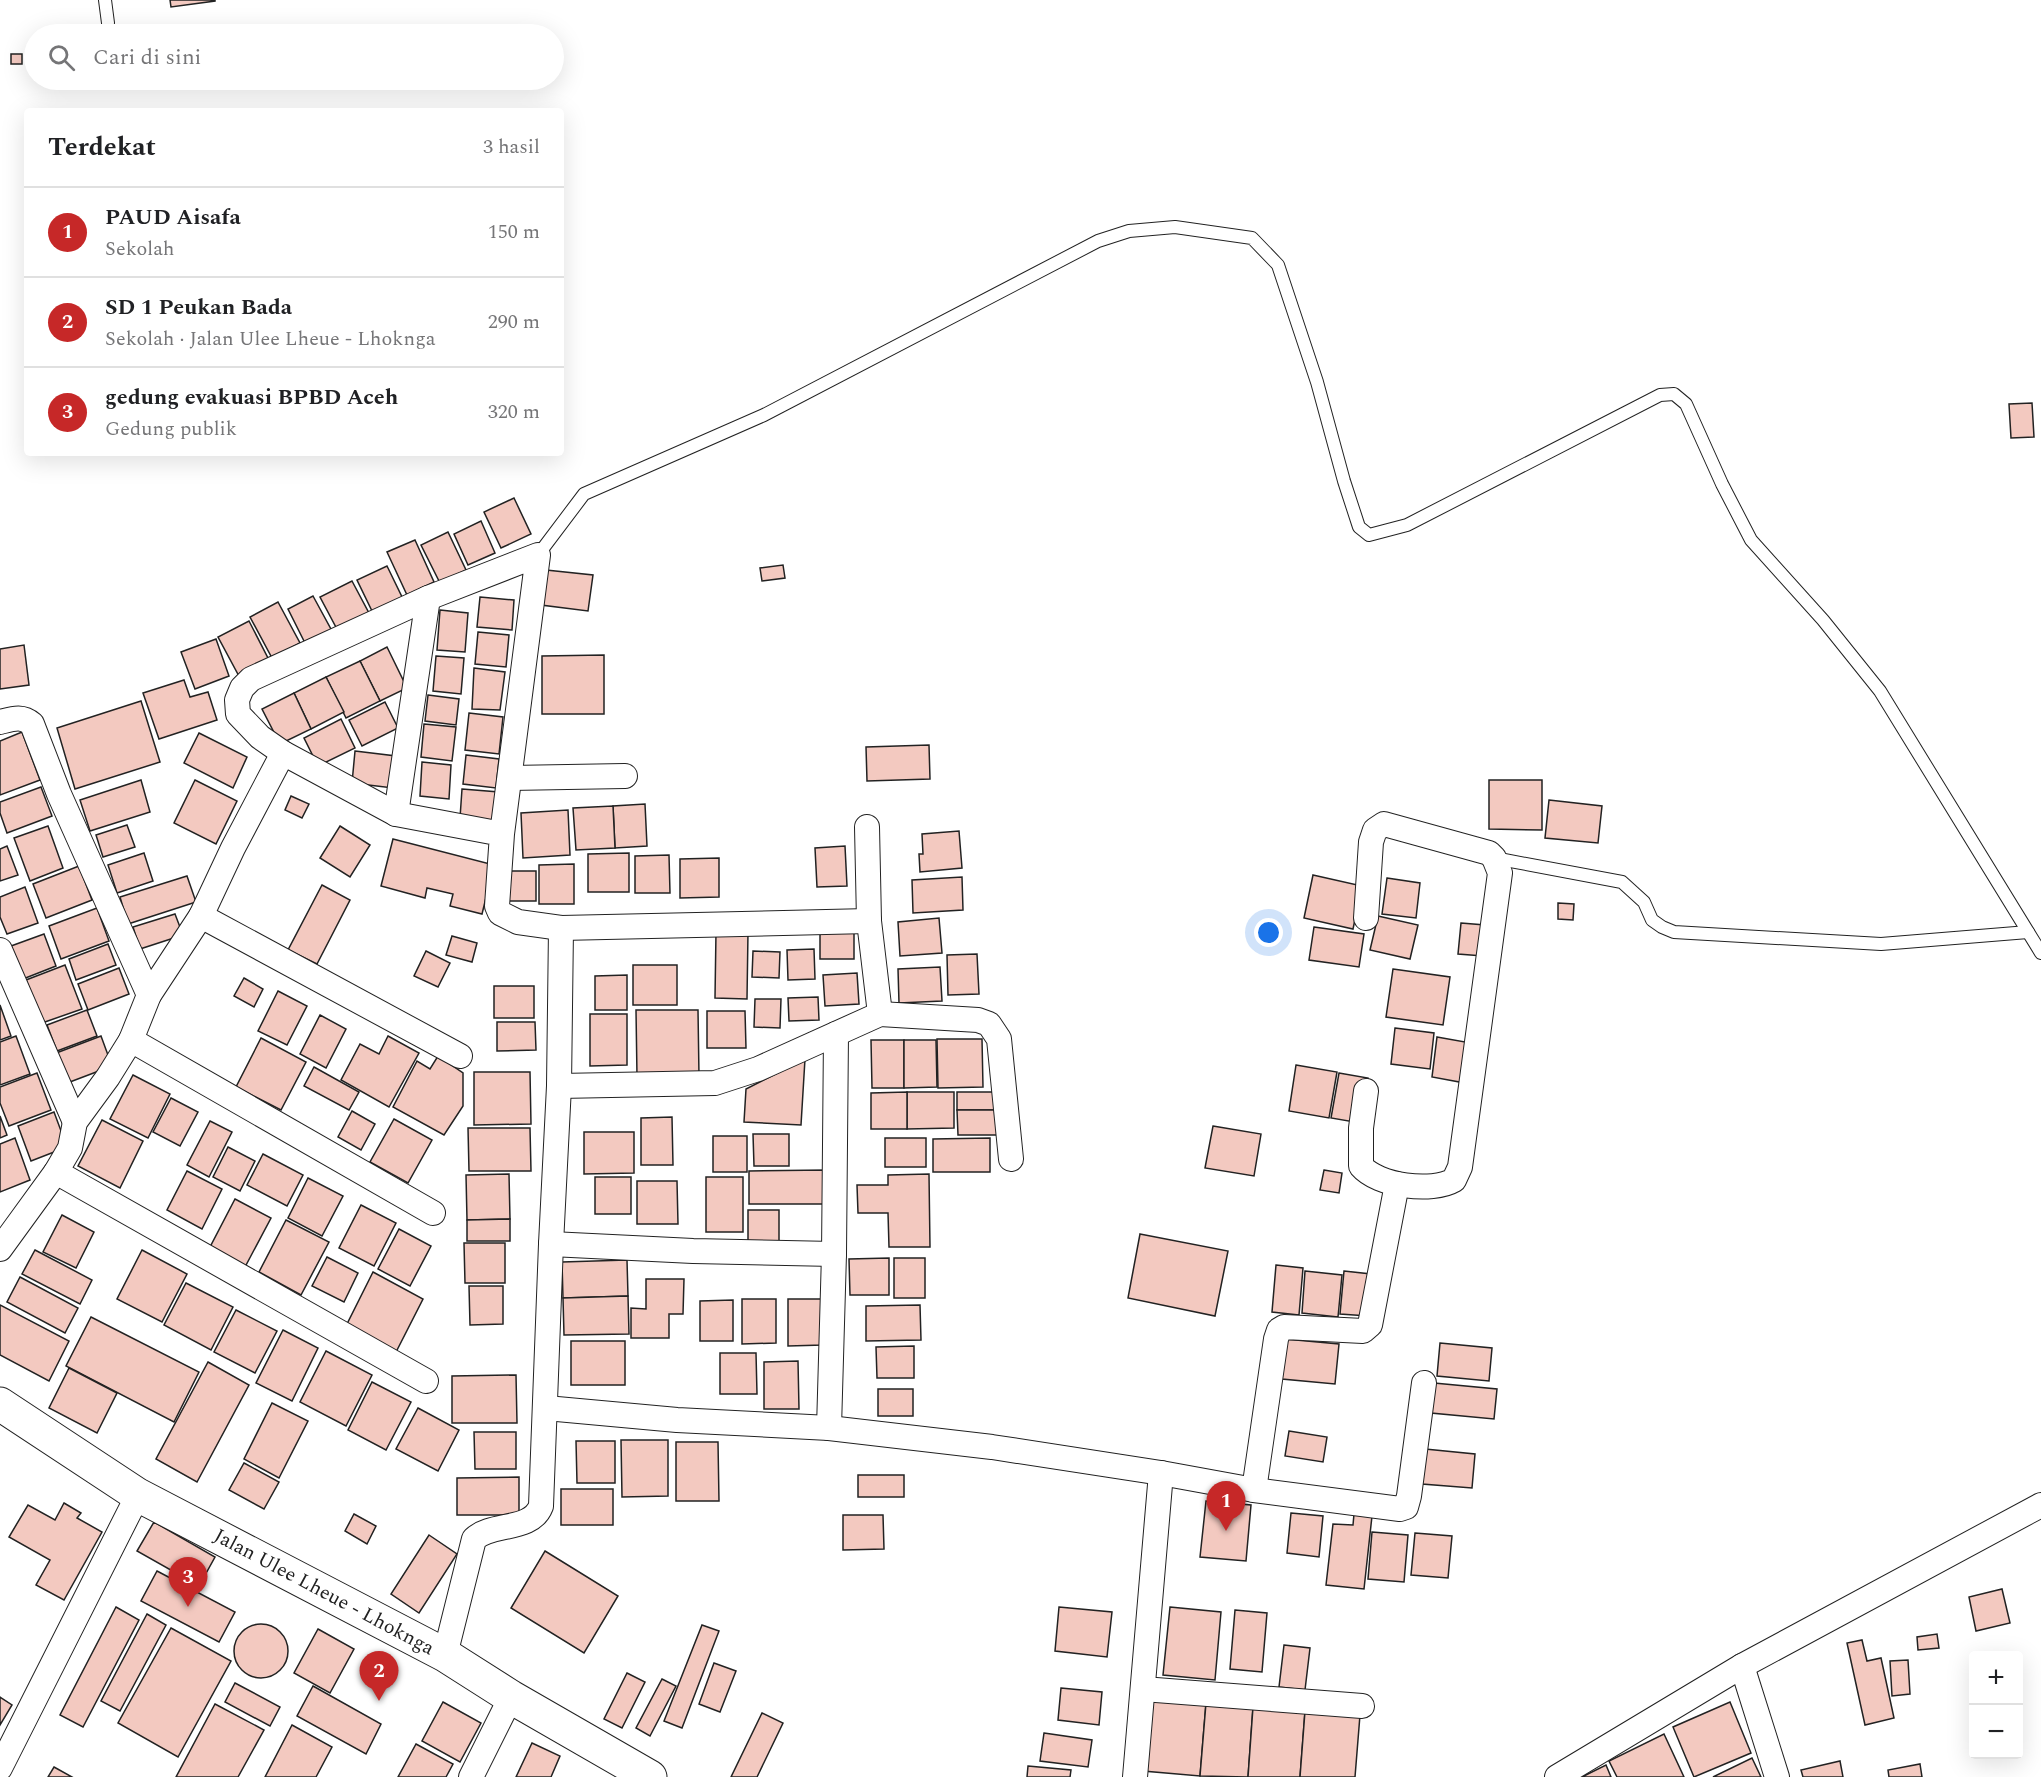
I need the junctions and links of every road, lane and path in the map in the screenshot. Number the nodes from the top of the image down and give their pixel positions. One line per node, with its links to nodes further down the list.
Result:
1 (105, 0): 2 (lane)
2 (108, 23)
3 (538, 555): 4 (street); 8 (street); 17 (lane)
4 (428, 598): 6 (street); 9 (street)
5 (0, 722): 20 (street)
6 (283, 753): 9 (street); 13 (street)
7 (625, 776): 8 (street)
8 (510, 778): 11 (street)
9 (396, 814): 11 (street)
10 (867, 827): 15 (street)
11 (502, 834): 16 (street)
12 (1494, 858): 14 (street); 17 (lane); 30 (street)
13 (201, 916): 20 (street); 24 (street)
14 (1366, 918)
15 (868, 921): 16 (street); 21 (street)
16 (561, 928): 25 (street)
17 (2028, 932): 19 (lane)
18 (0, 950): 27 (street)
19 (2041, 953)
20 (149, 995): 23 (street)
21 (880, 1014): 22 (street); 28 (street)
22 (836, 1034): 25 (street); 35 (street)
23 (131, 1040): 27 (street); 31 (street)
24 (460, 1056)
25 (559, 1086): 33 (street)
26 (1366, 1091): 30 (street)
27 (75, 1122): 29 (street)
28 (1011, 1159)
29 (56, 1172): 32 (street); 36 (street)
30 (1397, 1184): 42 (street)
31 (433, 1212)
32 (7, 1220): 34 (street)
33 (551, 1244): 35 (street); 39 (street)
34 (0, 1249)
35 (834, 1254): 40 (street)
36 (426, 1381)
37 (1424, 1383): 42 (street)
38 (0, 1404): 43 (highway, Jalan Ulee Lheue - Lhoknga)
39 (546, 1408): 40 (street); 45 (street)
40 (829, 1428): 41 (street)
41 (1161, 1473): 42 (street); 47 (street)
42 (1254, 1490)
43 (138, 1495): 45 (highway, Jalan Ulee Lheue - Lhoknga); 50 (street)
44 (2039, 1508): 46 (street)
45 (445, 1655): 48 (highway, Jalan Ulee Lheue - Lhoknga)
46 (1742, 1665): 54 (street); 55 (street)
47 (1143, 1689): 49 (street); 53 (street)
48 (511, 1697): 51 (street); 52 (highway, Jalan Ulee Lheue - Lhoknga)
49 (1362, 1706)
50 (0, 1768)
51 (471, 1777)
52 (650, 1777)
53 (1135, 1777)
54 (1557, 1777)
55 (1777, 1777)

